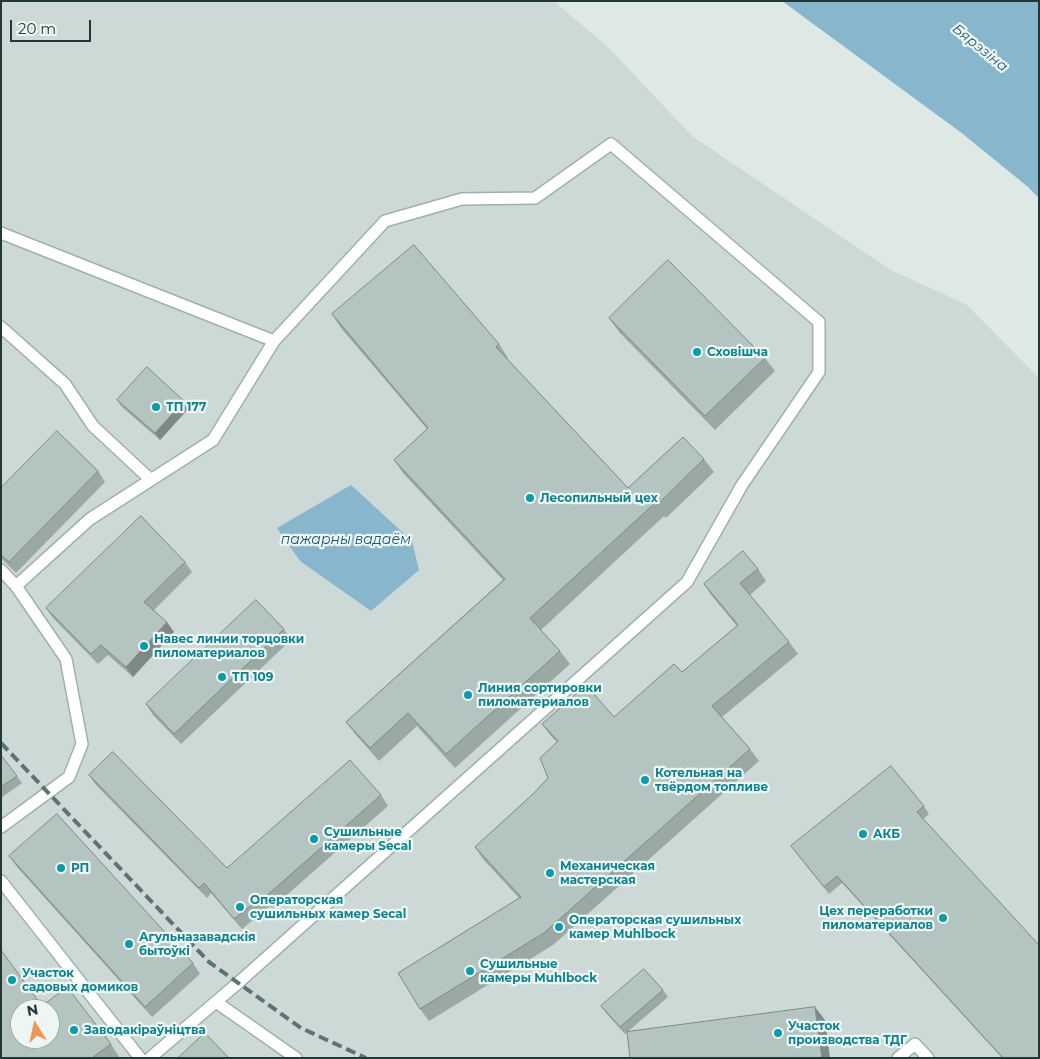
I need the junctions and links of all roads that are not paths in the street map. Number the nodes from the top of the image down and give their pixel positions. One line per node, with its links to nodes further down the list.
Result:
1 (1, 233): 3 (lane)
2 (1, 327): 4 (lane)
3 (274, 341): 4 (lane); 9 (lane)
4 (151, 480): 6 (lane)
5 (1, 570): 6 (lane)
6 (16, 586): 7 (lane)
7 (1, 827)
8 (1, 881): 10 (lane)
9 (216, 1002): 11 (lane); 12 (lane)
10 (140, 1058)
11 (150, 1058)
12 (296, 1058)
13 (898, 1058): 14 (lane)
14 (928, 1058)

